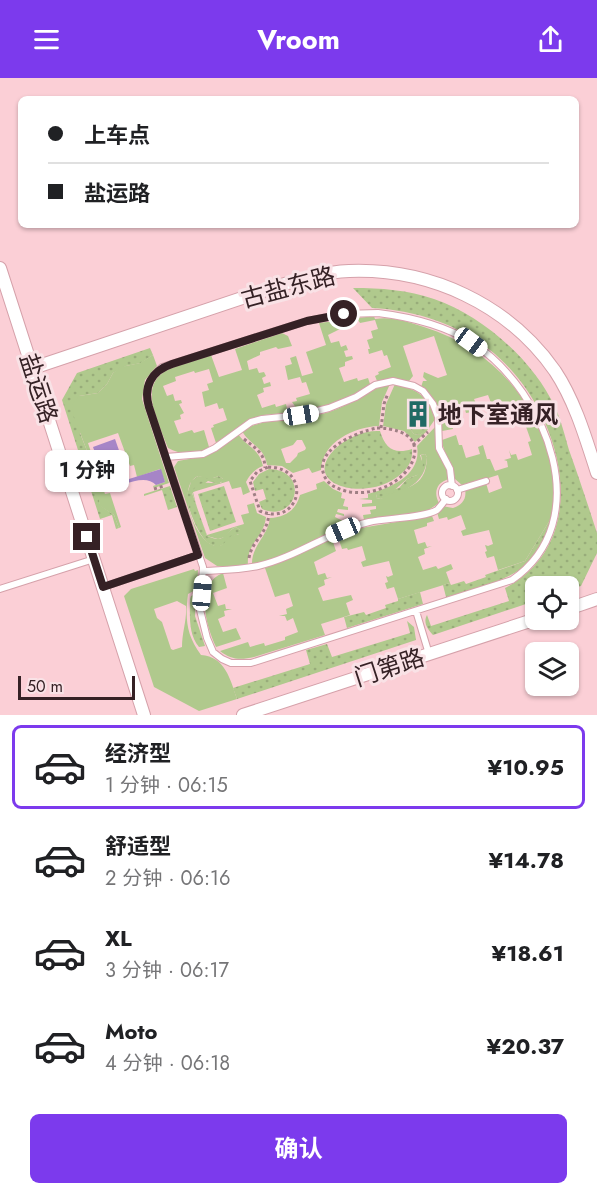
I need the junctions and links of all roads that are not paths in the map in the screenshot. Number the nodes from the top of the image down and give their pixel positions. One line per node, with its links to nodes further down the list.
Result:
1 (0, 267): 2 (street, 盐运路)
2 (33, 368): 4 (street, 古盐东路); 11 (street, 盐运路)
3 (166, 457): 5 (lane); 7 (lane); 10 (lane)
4 (597, 473)
5 (563, 479)
6 (486, 481): 7 (lane)
7 (454, 488): 8 (lane); 8 (lane)
8 (446, 500): 12 (lane)
9 (550, 546): 17 (lane)
10 (198, 555): 12 (lane); 13 (lane)
11 (94, 558): 13 (street, 盐运路); 14 (lane)
12 (203, 571): 17 (lane)
13 (103, 587): 20 (street, 盐运路)
14 (0, 589)
15 (597, 599): 16 (street)
16 (579, 605)
17 (416, 611): 19 (lane)
18 (525, 623): 19 (street, 门第路)
19 (429, 654): 21 (street, 门第路)
20 (144, 715)
21 (243, 715)

